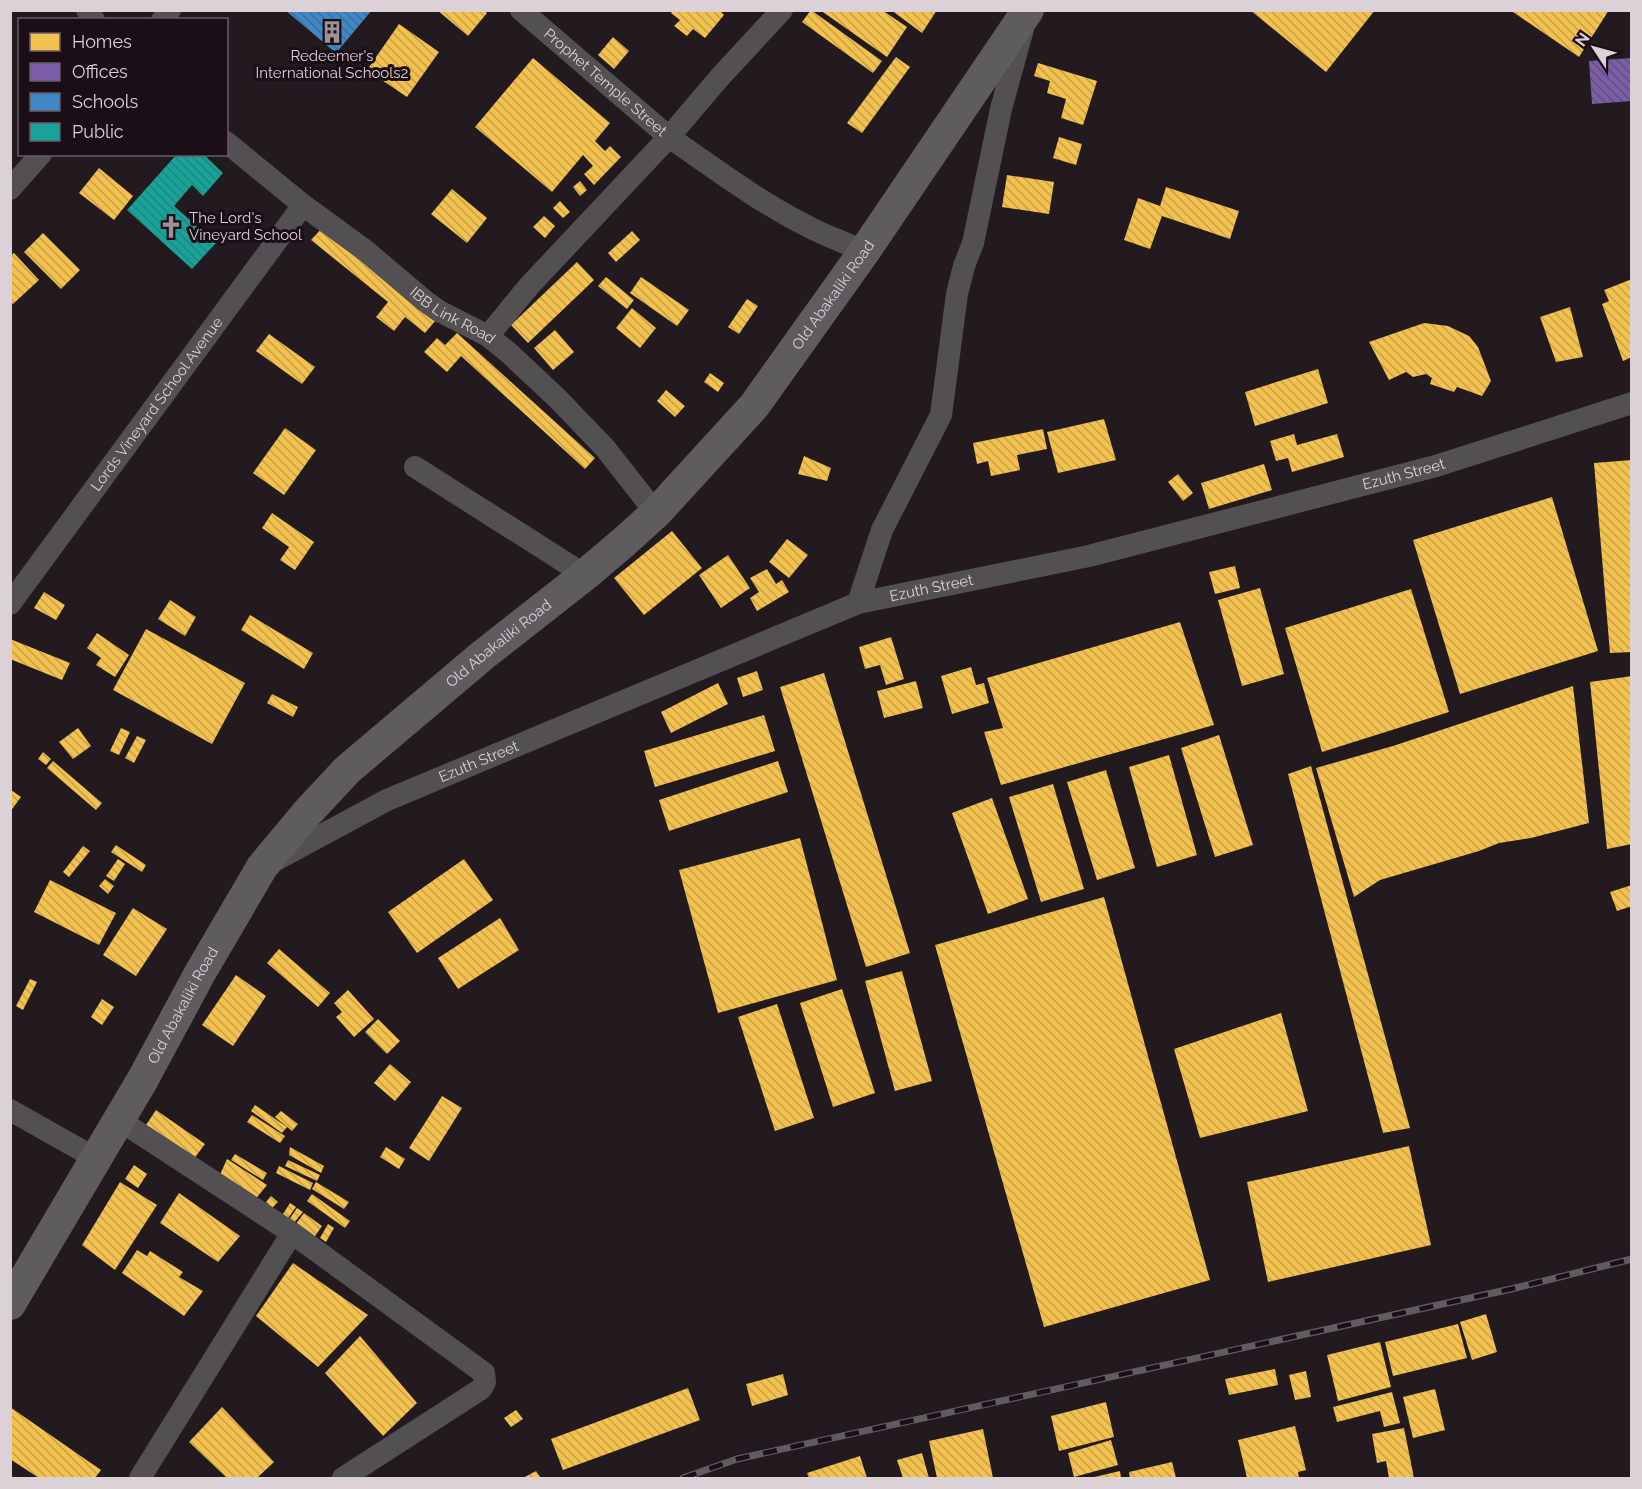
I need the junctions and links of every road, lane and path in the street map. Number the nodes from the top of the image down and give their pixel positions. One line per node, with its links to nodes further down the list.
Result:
1 (521, 10): 4 (street, Prophet Temple Street)
2 (782, 10): 4 (street, Prophet Temple Street)
3 (1028, 11): 9 (main road, Old Abakaliki Road); 15 (street)
4 (669, 137): 9 (street); 10 (street)
5 (228, 144): 8 (street, IBB Link Road)
6 (39, 156): 7 (street)
7 (10, 189)
8 (303, 205): 10 (street, IBB Link Road); 16 (street, Lords Vineyard School Avenue)
9 (864, 252): 13 (main road, Old Abakaliki Road)
10 (488, 336): 13 (street, IBB Link Road)
11 (1632, 403): 15 (street, Ezuth Street)
12 (415, 466): 14 (street)
13 (656, 513): 14 (main road, Old Abakaliki Road)
14 (585, 575): 17 (main road, Old Abakaliki Road)
15 (858, 603): 17 (street, Ezuth Street)
16 (10, 604)
17 (262, 867): 19 (main road, Old Abakaliki Road)
18 (10, 1110): 20 (street)
19 (119, 1120): 20 (main road, Old Abakaliki Road); 21 (street)
20 (97, 1159): 22 (main road, Old Abakaliki Road)
21 (292, 1233): 23 (street); 24 (street)
22 (10, 1304)
23 (140, 1479)
24 (343, 1479)

